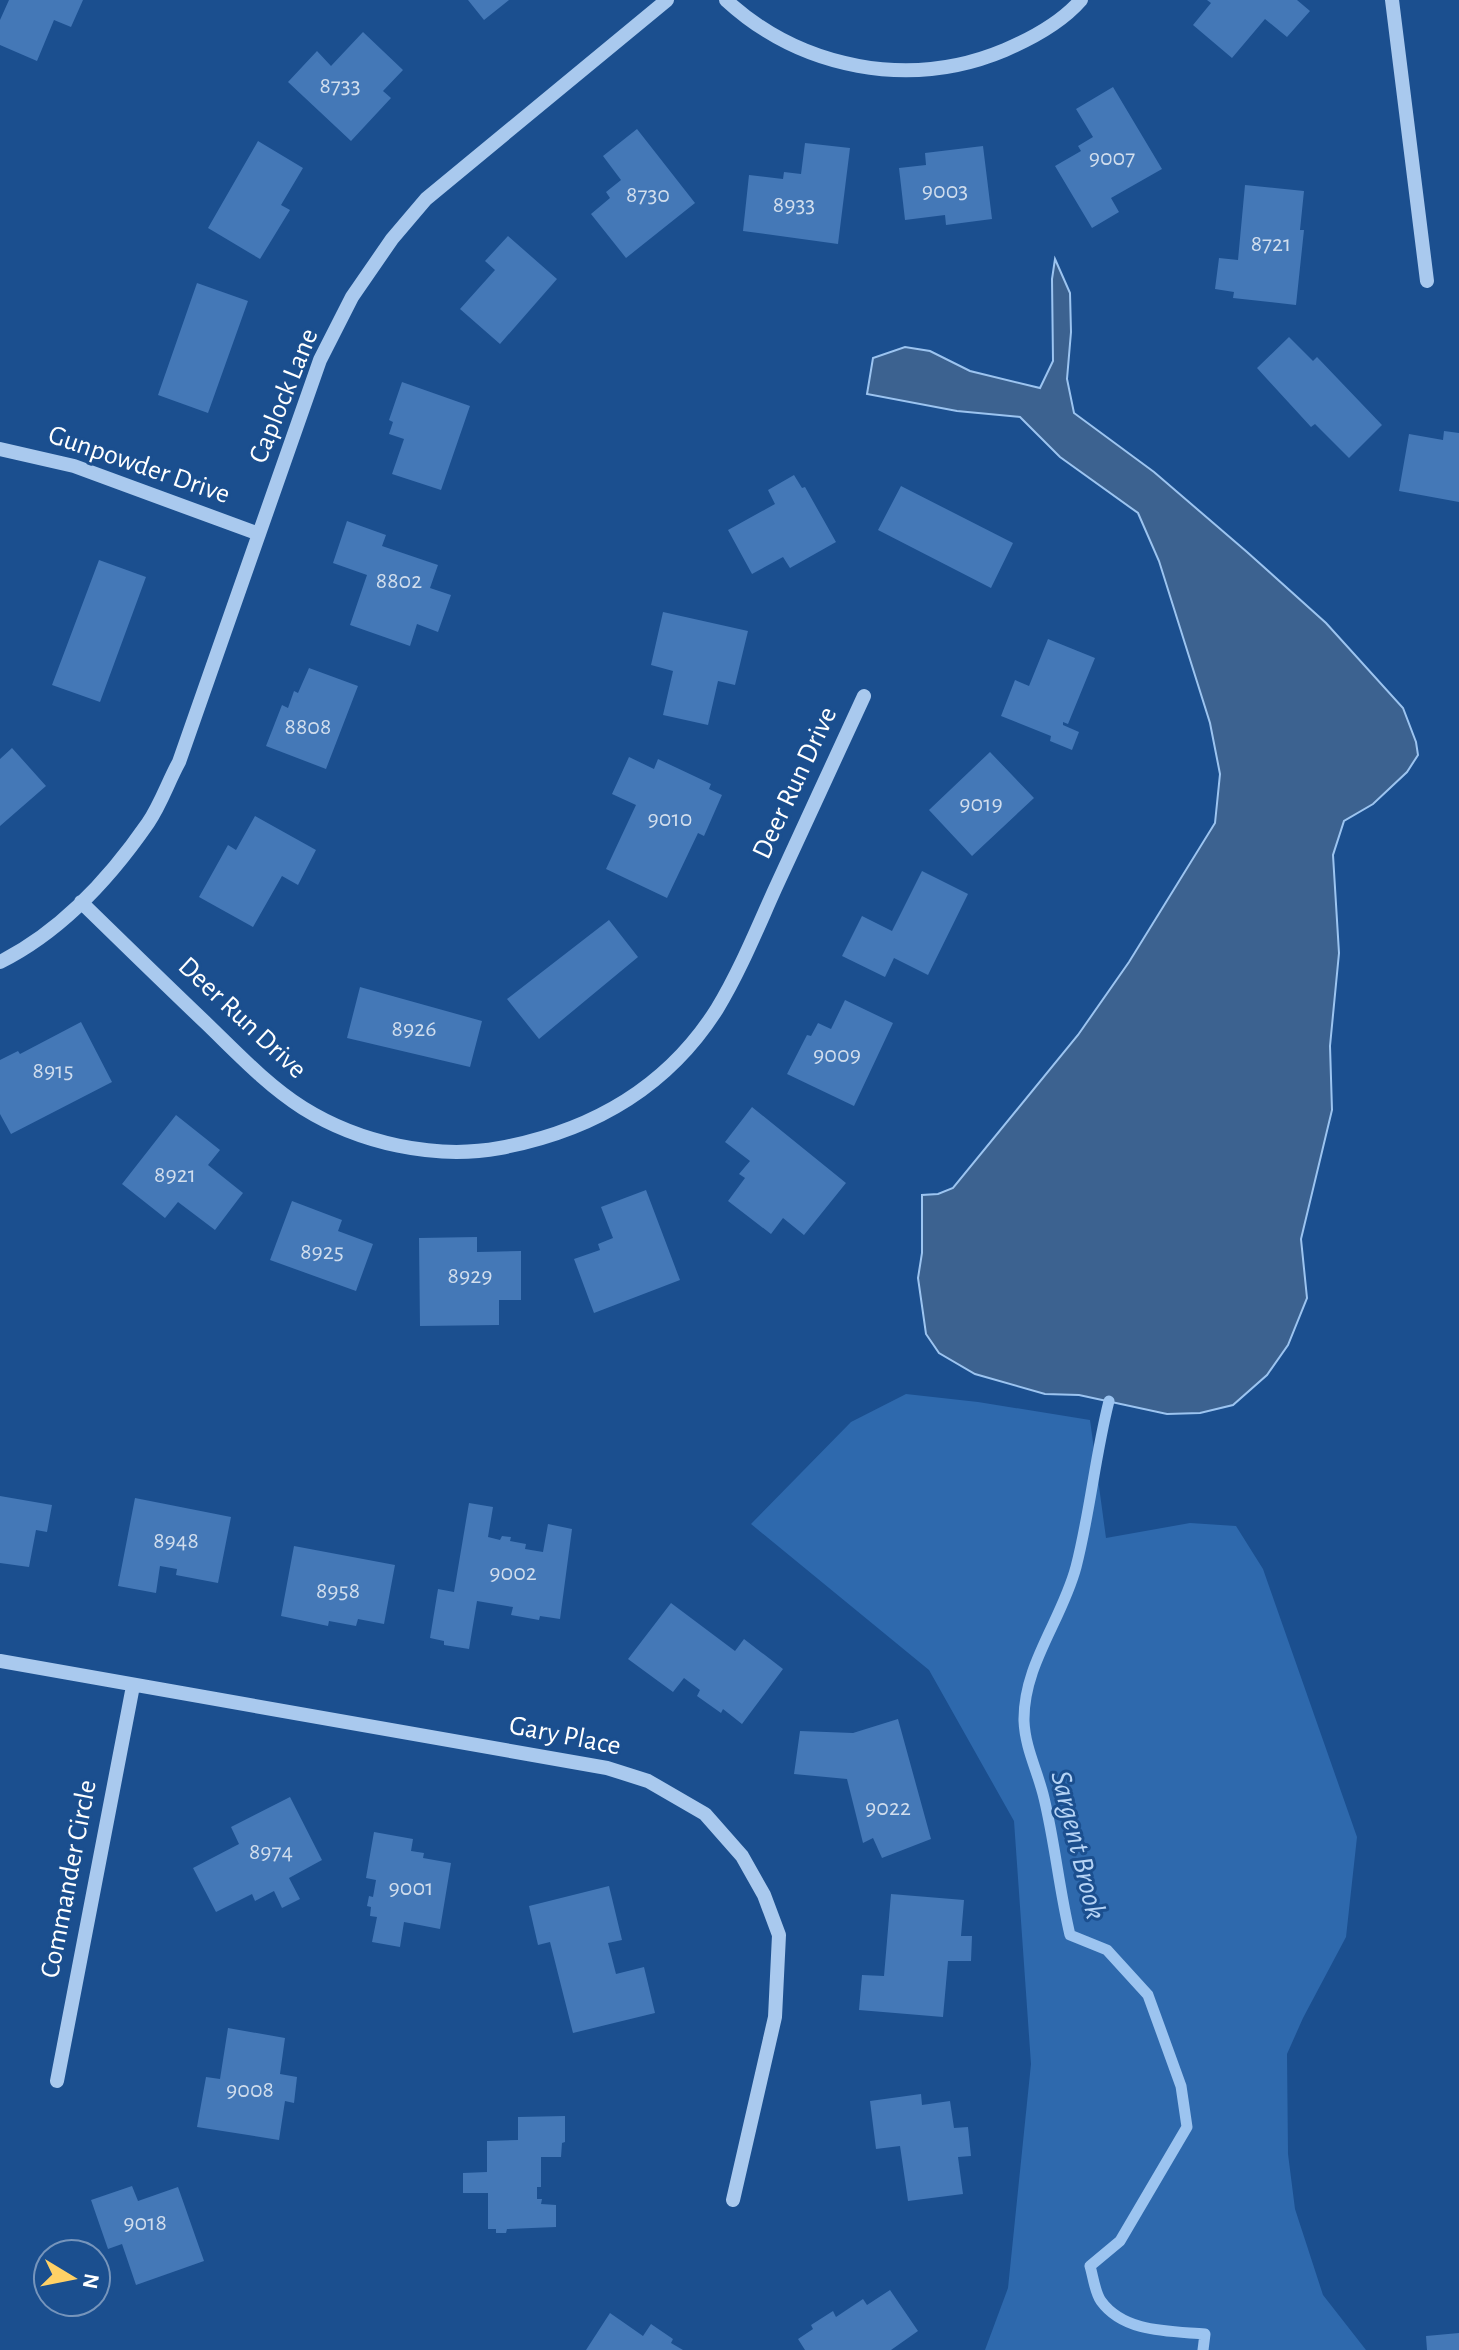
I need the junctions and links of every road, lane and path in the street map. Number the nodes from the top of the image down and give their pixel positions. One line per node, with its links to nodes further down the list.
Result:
1 (667, 0): 7 (street, Caplock Lane)
2 (726, 0): 3 (street)
3 (1081, 0)
4 (1392, 0): 5 (street)
5 (1427, 281)
6 (0, 449): 7 (street, Gunpowder Drive)
7 (259, 534): 9 (street, Caplock Lane)
8 (864, 696): 9 (street, Deer Run Drive)
9 (81, 902): 10 (street)
10 (0, 962)
11 (0, 1661): 12 (street, Gary Place)
12 (133, 1686): 13 (street, Commander Circle); 14 (street, Gary Place)
13 (57, 2081)
14 (733, 2200)

